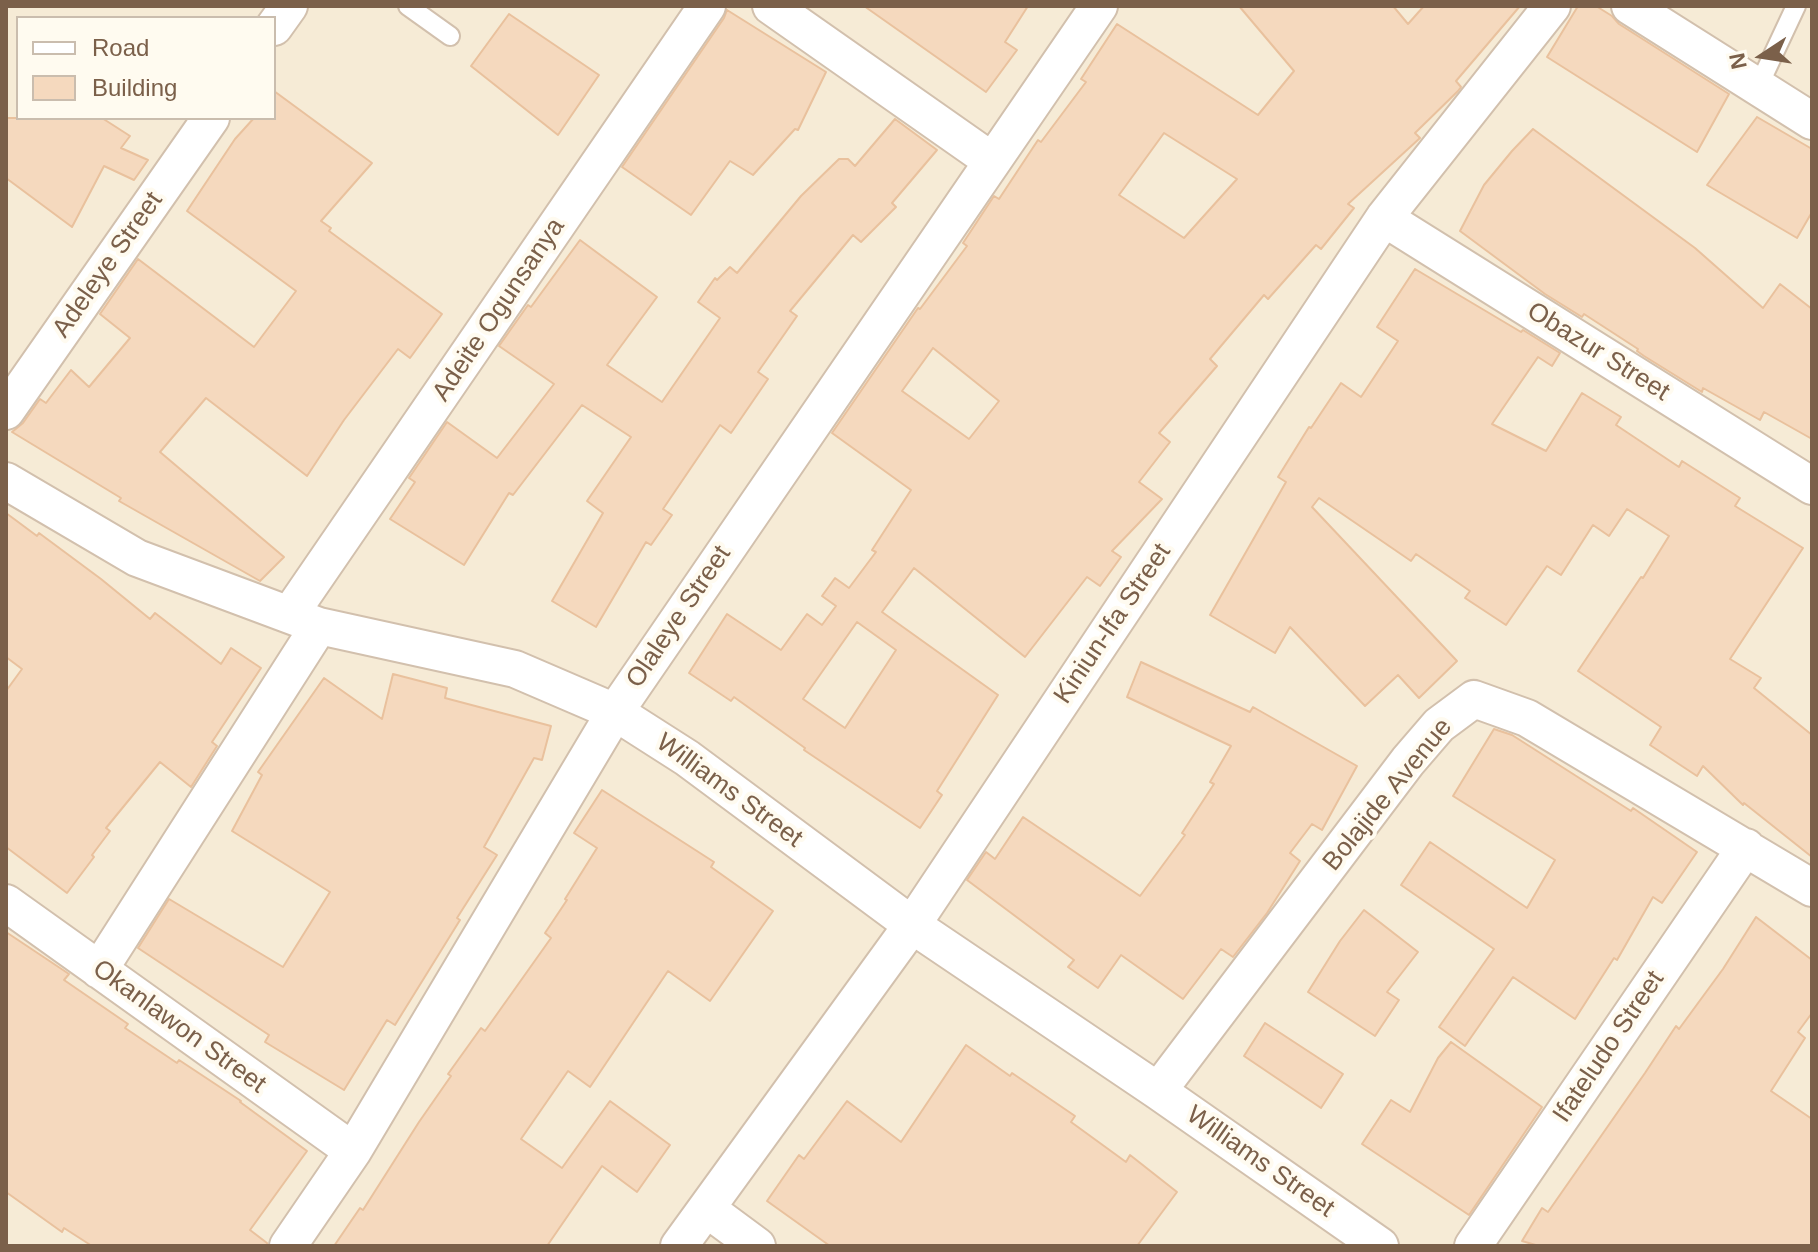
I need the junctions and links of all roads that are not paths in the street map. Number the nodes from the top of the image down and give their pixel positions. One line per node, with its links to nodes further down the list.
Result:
1 (289, 6): 9 (street)
2 (408, 6): 10 (lane)
3 (707, 6): 19 (street, Adeite Ogunsanya)
4 (771, 6): 14 (street)
5 (1099, 6): 14 (street, Olaleye Street)
6 (1552, 6): 15 (street, Kiniun-Ifa Street)
7 (1630, 6): 11 (street)
8 (1796, 6): 11 (lane)
9 (276, 24)
10 (450, 36)
11 (1758, 87): 13 (street)
12 (210, 120): 16 (street, Adeleye Street)
13 (1812, 121)
14 (992, 161): 20 (street, Olaleye Street)
15 (1384, 218): 18 (street, Obazur Street); 24 (street, Kiniun-Ifa Street)
16 (6, 411)
17 (6, 481): 19 (street, Williams Street)
18 (1812, 486)
19 (304, 620): 20 (street, Williams Street); 25 (street, Adeite Ogunsanya)
20 (615, 712): 24 (street, Williams Street); 27 (street, Olaleye Street)
21 (1746, 847): 22 (street, Bolajide Avenue); 26 (street, Bolajide Avenue); 33 (street, Ifateludo Street)
22 (1812, 888)
23 (6, 903): 25 (street, Okanlawon Street)
24 (912, 925): 26 (street, Williams Street); 28 (street, Kiniun-Ifa Street)
25 (99, 970): 27 (street, Okanlawon Street)
26 (1158, 1091): 32 (street, Williams Street)
27 (353, 1151): 29 (street, Olaleye Street)
28 (707, 1209): 30 (street, Kiniun-Ifa Street); 31 (street)
29 (288, 1246)
30 (679, 1246)
31 (757, 1246)
32 (1380, 1246)
33 (1473, 1246)

